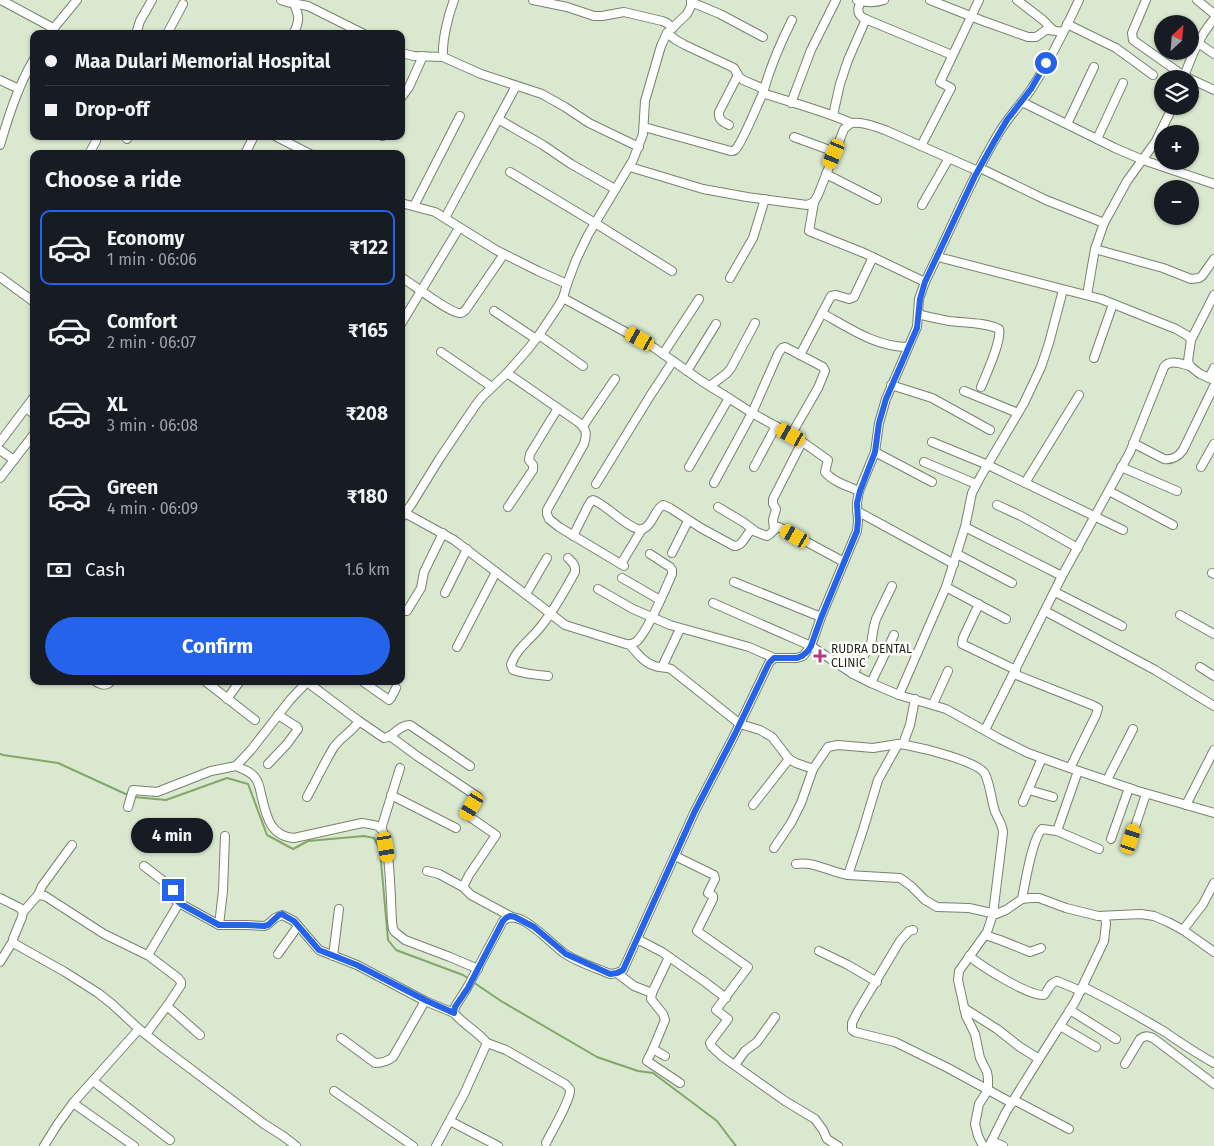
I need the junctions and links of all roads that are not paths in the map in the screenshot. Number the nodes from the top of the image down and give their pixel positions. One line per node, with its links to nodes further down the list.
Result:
1 (1, 0): 25 (street)
2 (77, 0): 26 (street)
3 (152, 0): 27 (street)
4 (281, 0): 17 (street)
5 (454, 0): 41 (street)
6 (537, 0): 32 (street)
7 (836, 0): 56 (street)
8 (884, 0): 16 (street)
9 (930, 0): 20 (street)
10 (979, 0): 20 (street)
11 (1017, 0): 31 (street)
12 (1079, 0): 24 (street)
13 (1146, 0): 44 (street)
14 (1197, 0): 19 (street)
15 (691, 1): 32 (street); 34 (street)
16 (859, 1): 23 (street)
17 (293, 2): 29 (street); 30 (street)
18 (183, 4): 28 (street)
19 (1214, 14)
20 (970, 16): 31 (street); 40 (street)
21 (1214, 19): 35 (street)
22 (792, 20): 53 (street)
23 (866, 20): 40 (street); 57 (street)
24 (1067, 24): 33 (street); 46 (street)
25 (49, 30)
26 (52, 30)
27 (138, 30)
28 (169, 30)
29 (295, 30)
30 (356, 30)
31 (1052, 30): 33 (street)
32 (670, 31): 45 (street); 64 (street)
33 (1063, 32): 55 (street)
34 (762, 37)
35 (1199, 40)
36 (1199, 43): 38 (street)
37 (405, 54): 39 (street)
38 (1214, 54)
39 (423, 56): 41 (street); 54 (street)
40 (952, 56): 69 (street)
41 (443, 57): 50 (street)
42 (30, 67): 51 (street)
43 (1094, 67): 62 (street)
44 (1174, 70)
45 (738, 75): 53 (street); 63 (street)
46 (1153, 76)
47 (0, 80): 51 (street)
48 (1123, 83): 66 (street)
49 (1199, 84): 52 (street)
50 (516, 86): 60 (street); 70 (street)
51 (19, 89): 68 (street)
52 (1214, 90)
53 (763, 91): 56 (street); 64 (street)
54 (405, 92)
55 (1022, 102): 62 (street); 76 (street)
56 (791, 103): 57 (street)
57 (833, 115): 61 (street)
58 (1169, 115): 74 (street)
59 (460, 116): 85 (street)
60 (498, 119): 80 (street); 87 (street)
61 (851, 123): 69 (street); 72 (street)
62 (1066, 124): 66 (street)
63 (729, 126)
64 (644, 127): 70 (street)
65 (794, 137): 72 (street)
66 (1097, 139): 74 (street)
67 (283, 140): 71 (street)
68 (0, 145)
69 (921, 146): 73 (street)
70 (639, 147): 75 (street)
71 (302, 150)
72 (835, 152): 78 (street)
73 (949, 158): 76 (street); 86 (street)
74 (1143, 160): 79 (street); 89 (street)
75 (630, 167): 80 (street); 81 (street)
76 (979, 170): 89 (street); 94 (street)
77 (510, 172): 88 (street)
78 (826, 174): 82 (street); 83 (street)
79 (1214, 184)
80 (616, 190): 88 (street)
81 (765, 199): 83 (street); 98 (street)
82 (877, 200)
83 (814, 202): 93 (street)
84 (405, 204): 85 (street)
85 (414, 206): 87 (street)
86 (922, 206)
87 (445, 218): 90 (street)
88 (595, 222): 96 (street); 101 (street)
89 (1104, 223): 91 (street)
90 (459, 228): 92 (street); 103 (street)
91 (1095, 249): 95 (street); 104 (street)
92 (504, 254): 101 (street); 103 (street)
93 (873, 257): 100 (street); 111 (street)
94 (938, 257): 100 (street); 102 (street)
95 (1214, 259)
96 (672, 271)
97 (0, 277): 107 (street)
98 (730, 278)
99 (405, 280): 103 (street)
100 (925, 282): 112 (street)
101 (567, 284): 106 (street)
102 (1063, 290): 104 (street); 144 (street)
103 (421, 291): 113 (street)
104 (1087, 295): 109 (street)
105 (1214, 295): 117 (street)
106 (563, 298): 116 (street); 120 (street)
107 (30, 299)
108 (699, 299): 120 (street)
109 (1113, 304): 117 (street); 122 (street)
110 (494, 311): 116 (street)
111 (822, 313): 118 (street); 121 (street)
112 (918, 314): 118 (street); 135 (street)
113 (405, 317)
114 (755, 323): 132 (street)
115 (716, 324): 127 (street)
116 (537, 337): 124 (street); 128 (street)
117 (1191, 340): 125 (street)
118 (908, 348): 131 (street)
119 (441, 352): 134 (street)
120 (663, 354): 123 (street)
121 (800, 355): 143 (street); 148 (street)
122 (1094, 358)
123 (673, 361): 127 (street); 168 (street)
124 (582, 366)
125 (1190, 366): 130 (street); 153 (street)
126 (1214, 368): 130 (street)
127 (687, 371): 132 (street)
128 (508, 373): 134 (street); 141 (street)
129 (615, 378): 145 (street)
130 (1212, 379)
131 (891, 385): 147 (street); 156 (street)
132 (710, 386): 138 (street)
133 (1214, 386): 153 (street)
134 (492, 387): 177 (street)
135 (981, 387)
136 (964, 391): 144 (street)
137 (1079, 395): 167 (street)
138 (729, 398): 143 (street); 160 (street)
139 (30, 402): 140 (street)
140 (26, 408): 142 (street); 150 (street)
141 (558, 408): 145 (street); 174 (street)
142 (30, 411)
143 (752, 413): 146 (street); 166 (street)
144 (1018, 413): 159 (street)
145 (583, 426): 188 (street)
146 (776, 426): 148 (street); 161 (street)
147 (990, 430)
148 (791, 435): 151 (street)
149 (30, 439): 157 (street)
150 (0, 442)
151 (802, 442): 170 (street); 184 (street)
152 (932, 442): 159 (street)
153 (1133, 443): 162 (street)
154 (1214, 444): 163 (street)
155 (0, 450): 157 (street)
156 (875, 452): 165 (street); 170 (street)
157 (14, 460): 164 (street)
158 (924, 462): 169 (street)
159 (988, 466): 167 (street); 169 (street)
160 (689, 467)
161 (754, 467)
162 (1122, 467): 171 (street); 172 (street)
163 (1201, 467)
164 (0, 477)
165 (932, 482)
166 (714, 483)
167 (1026, 483): 178 (street)
168 (596, 484)
169 (976, 484): 182 (street)
170 (860, 491): 176 (street)
171 (1109, 491): 178 (street); 181 (street)
172 (1177, 491)
173 (997, 505): 189 (street)
174 (508, 507)
175 (718, 507): 185 (street)
176 (857, 511): 196 (street); 197 (street)
177 (405, 513)
178 (1095, 516): 186 (street); 189 (street)
179 (405, 517): 187 (street)
180 (688, 520): 183 (street); 185 (street); 191 (street)
181 (1173, 525)
182 (965, 527): 193 (street); 199 (street)
183 (642, 529): 188 (street); 188 (street)
184 (774, 529): 185 (street); 196 (street)
185 (754, 530)
186 (1123, 530)
187 (443, 533): 190 (street); 212 (street)
188 (573, 536)
189 (1078, 548): 199 (street)
190 (467, 549): 198 (street); 207 (street)
191 (672, 553)
192 (650, 554): 209 (street)
193 (957, 554): 197 (street); 202 (street)
194 (547, 558): 208 (street)
195 (568, 558): 214 (street)
196 (844, 562): 217 (street)
197 (954, 564): 204 (street)
198 (496, 572): 208 (street); 225 (street)
199 (1062, 576): 206 (street)
200 (622, 578): 209 (street)
201 (734, 582): 217 (street)
202 (1012, 584)
203 (892, 586): 231 (street)
204 (946, 587): 211 (street); 241 (street)
205 (598, 589): 216 (street)
206 (1054, 592): 213 (street); 219 (street)
207 (444, 593)
208 (526, 594): 214 (street)
209 (660, 600): 216 (street)
210 (713, 603): 224 (street)
211 (980, 604): 218 (street); 230 (street)
212 (405, 611)
213 (1045, 612): 230 (street); 245 (street)
214 (550, 614): 223 (street); 232 (street)
215 (1180, 615): 221 (street)
216 (652, 618): 220 (street); 223 (street)
217 (821, 618): 224 (street)
218 (1006, 619)
219 (1122, 626)
220 (680, 628): 226 (street); 227 (street)
221 (1214, 634)
222 (894, 635): 234 (street)
223 (630, 644): 227 (street)
224 (811, 646): 226 (street); 231 (street)
225 (458, 647)
226 (774, 658): 249 (street)
227 (662, 667): 249 (street)
228 (1200, 667): 233 (street)
229 (948, 671): 244 (street)
230 (1015, 672): 251 (street); 262 (street)
231 (853, 674): 234 (street)
232 (548, 676)
233 (1214, 676)
234 (871, 683): 241 (street)
235 (210, 685): 242 (street)
236 (237, 685): 242 (street)
237 (304, 685): 246 (street)
238 (311, 685): 248 (street)
239 (368, 685): 240 (street)
240 (396, 688)
241 (899, 695): 243 (street)
242 (228, 699): 247 (street)
243 (915, 699): 244 (street); 253 (street)
244 (933, 704): 251 (street)
245 (1214, 706)
246 (278, 715): 257 (street); 258 (street)
247 (255, 720)
248 (359, 721): 252 (street); 268 (street)
249 (740, 724): 256 (street); 284 (street)
250 (1133, 729): 263 (street)
251 (985, 730): 255 (street)
252 (390, 736): 259 (street); 290 (street)
253 (901, 744): 261 (street); 288 (street); 297 (street)
254 (1214, 750): 273 (street)
255 (1042, 758): 262 (street); 265 (street)
256 (789, 759): 261 (street); 272 (street)
257 (268, 764)
258 (236, 766): 271 (street); 276 (street)
259 (470, 766)
260 (400, 768): 267 (street)
261 (813, 769): 282 (street)
262 (1074, 769): 263 (street); 277 (street)
263 (1107, 780): 264 (street)
264 (1129, 788): 266 (street); 279 (street)
265 (1028, 790): 269 (street); 270 (street)
266 (1146, 794): 273 (street); 280 (street)
267 (391, 795): 275 (street); 276 (street)
268 (307, 797)
269 (1053, 798)
270 (1023, 802)
271 (129, 805)
272 (753, 805)
273 (1186, 805): 274 (street)
274 (1214, 813)
275 (456, 828)
276 (381, 829): 316 (street)
277 (1057, 831): 283 (street); 293 (street)
278 (225, 836): 300 (street)
279 (1111, 839)
280 (1131, 839)
281 (72, 844): 291 (street)
282 (774, 848)
283 (1099, 849)
284 (674, 856): 305 (street); 321 (street)
285 (796, 864): 288 (street)
286 (144, 866): 294 (street)
287 (427, 872): 290 (street)
288 (848, 875): 297 (street)
289 (1214, 883): 303 (street)
290 (463, 887): 298 (street)
291 (38, 895): 296 (street); 311 (street)
292 (0, 898): 296 (street)
293 (1022, 899): 297 (street); 299 (street)
294 (179, 903): 300 (street); 311 (street)
295 (339, 909): 312 (street)
296 (23, 912): 306 (street)
297 (993, 914): 304 (street)
298 (510, 916): 316 (street); 317 (street)
299 (1105, 917): 303 (street); 319 (street)
300 (219, 925): 301 (street)
301 (298, 926): 310 (street); 312 (street)
302 (913, 930): 318 (street)
303 (1183, 930): 309 (street)
304 (985, 935): 307 (street); 313 (street)
305 (637, 939): 314 (street); 317 (street)
306 (13, 941): 315 (street); 329 (street)
307 (1040, 948)
308 (819, 950): 318 (street)
309 (1214, 952)
310 (278, 954)
311 (148, 955): 323 (street)
312 (333, 956): 322 (street)
313 (969, 956): 319 (street); 324 (street)
314 (670, 957): 320 (street); 321 (street)
315 (0, 962)
316 (477, 970): 326 (street)
317 (617, 973): 320 (street)
318 (877, 982): 344 (street)
319 (1082, 989): 325 (street); 338 (street)
320 (652, 993): 335 (street)
321 (726, 998): 340 (street)
322 (425, 1000): 326 (street); 331 (street)
323 (167, 1006): 329 (street); 330 (street)
324 (964, 1008): 337 (street); 344 (street)
325 (1070, 1010): 328 (street); 332 (street)
326 (454, 1013): 333 (street)
327 (775, 1017): 340 (street)
328 (1060, 1026): 334 (street); 337 (street)
329 (143, 1032): 341 (street); 355 (street)
330 (200, 1035)
331 (341, 1038)
332 (1116, 1038)
333 (487, 1043): 348 (street); 351 (street)
334 (1096, 1047)
335 (653, 1049): 336 (street); 342 (street)
336 (665, 1056)
337 (1038, 1059): 346 (street)
338 (1214, 1063)
339 (1125, 1064): 343 (street)
340 (735, 1066): 359 (street)
341 (93, 1081): 347 (street); 350 (street)
342 (680, 1083)
343 (1214, 1084)
344 (988, 1090): 346 (street); 360 (street)
345 (334, 1091): 356 (street)
346 (1013, 1102): 349 (street); 352 (street)
347 (73, 1103): 353 (street); 354 (street)
348 (450, 1121): 357 (street); 358 (street)
349 (1069, 1129)
350 (170, 1140)
351 (546, 1143)
352 (991, 1143): 361 (street)
353 (44, 1146)
354 (134, 1146)
355 (296, 1146)
356 (413, 1146)
357 (436, 1146)
358 (497, 1146)
359 (838, 1146)
360 (983, 1146)
361 (1003, 1146)

